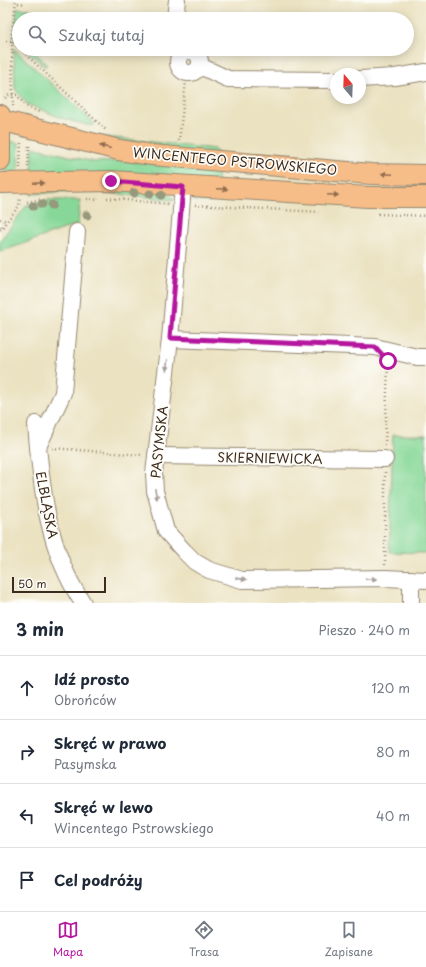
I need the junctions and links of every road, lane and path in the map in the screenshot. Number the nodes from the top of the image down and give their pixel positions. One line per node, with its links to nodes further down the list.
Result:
1 (16, 0): 5 (path)
2 (177, 0): 6 (street)
3 (18, 3): 4 (path)
4 (25, 4)
5 (15, 12)
6 (176, 12)
7 (12, 41): 8 (path)
8 (6, 42)
9 (12, 56): 16 (path)
10 (28, 56): 19 (path)
11 (198, 56): 12 (street)
12 (193, 70): 15 (street); 21 (path)
13 (426, 72): 14 (street)
14 (366, 79)
15 (330, 80)
16 (13, 95): 17 (path); 17 (path); 18 (path)
17 (4, 112): 25 (main road); 28 (main road, WINCENTEGO PSTROWSKIEGO, one-way to 17)
18 (43, 114)
19 (104, 132)
20 (171, 140): 21 (path)
21 (179, 141): 22 (path)
22 (186, 142)
23 (21, 144): 27 (path)
24 (29, 146): 26 (path)
25 (0, 160)
26 (28, 169)
27 (20, 170)
28 (426, 175)
29 (0, 182): 31 (main road, WINCENTEGO PSTROWSKIEGO, one-way to 31)
30 (20, 194): 36 (path)
31 (183, 196): 32 (main road, WINCENTEGO PSTROWSKIEGO, one-way to 32); 33 (path); 34 (path); 40 (street, PASYMSKA)
32 (426, 197)
33 (97, 198)
34 (220, 207)
35 (0, 219): 36 (path)
36 (7, 221): 37 (path)
37 (1, 228): 38 (path)
38 (7, 228)
39 (77, 232): 44 (street)
40 (170, 338): 41 (street); 45 (street, PASYMSKA, one-way to 45)
41 (375, 347): 42 (street); 46 (path)
42 (426, 357)
43 (36, 424): 44 (street, ELBLĄSKA)
44 (38, 447): 45 (path); 49 (street, ELBLĄSKA)
45 (156, 456): 46 (street, SKIERNIEWICKA); 47 (street, PASYMSKA, one-way to 47)
46 (385, 460): 47 (path)
47 (385, 578): 48 (street, PASYMSKA)
48 (418, 580): 50 (street)
49 (83, 603)
50 (411, 603)

